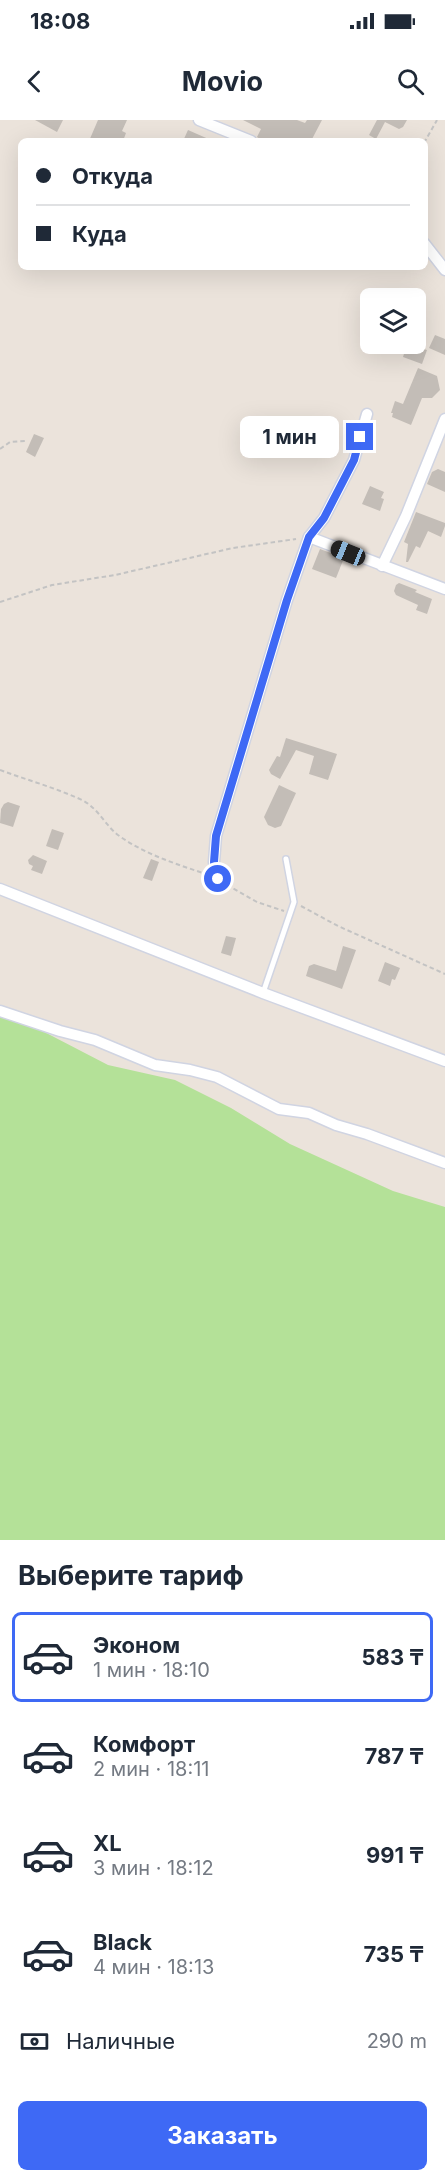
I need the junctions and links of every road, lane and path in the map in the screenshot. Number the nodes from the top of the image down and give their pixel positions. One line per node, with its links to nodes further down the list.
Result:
1 (199, 120): 3 (street)
2 (437, 120): 4 (path)
3 (244, 138)
4 (427, 138)
5 (428, 248): 6 (street)
6 (445, 270)
7 (367, 414): 11 (street)
8 (445, 419): 12 (street)
9 (26, 441): 10 (path)
10 (0, 448)
11 (309, 537): 12 (street); 14 (path); 17 (street)
12 (382, 566): 13 (street)
13 (445, 589)
14 (0, 602)
15 (0, 770): 17 (path)
16 (286, 859): 19 (lane)
17 (218, 879): 20 (path)
18 (0, 888): 22 (street)
19 (294, 902): 20 (lane); 21 (path)
20 (289, 913): 22 (lane)
21 (445, 974)
22 (263, 993): 24 (street)
23 (0, 1011): 25 (street)
24 (445, 1061)
25 (445, 1163)

